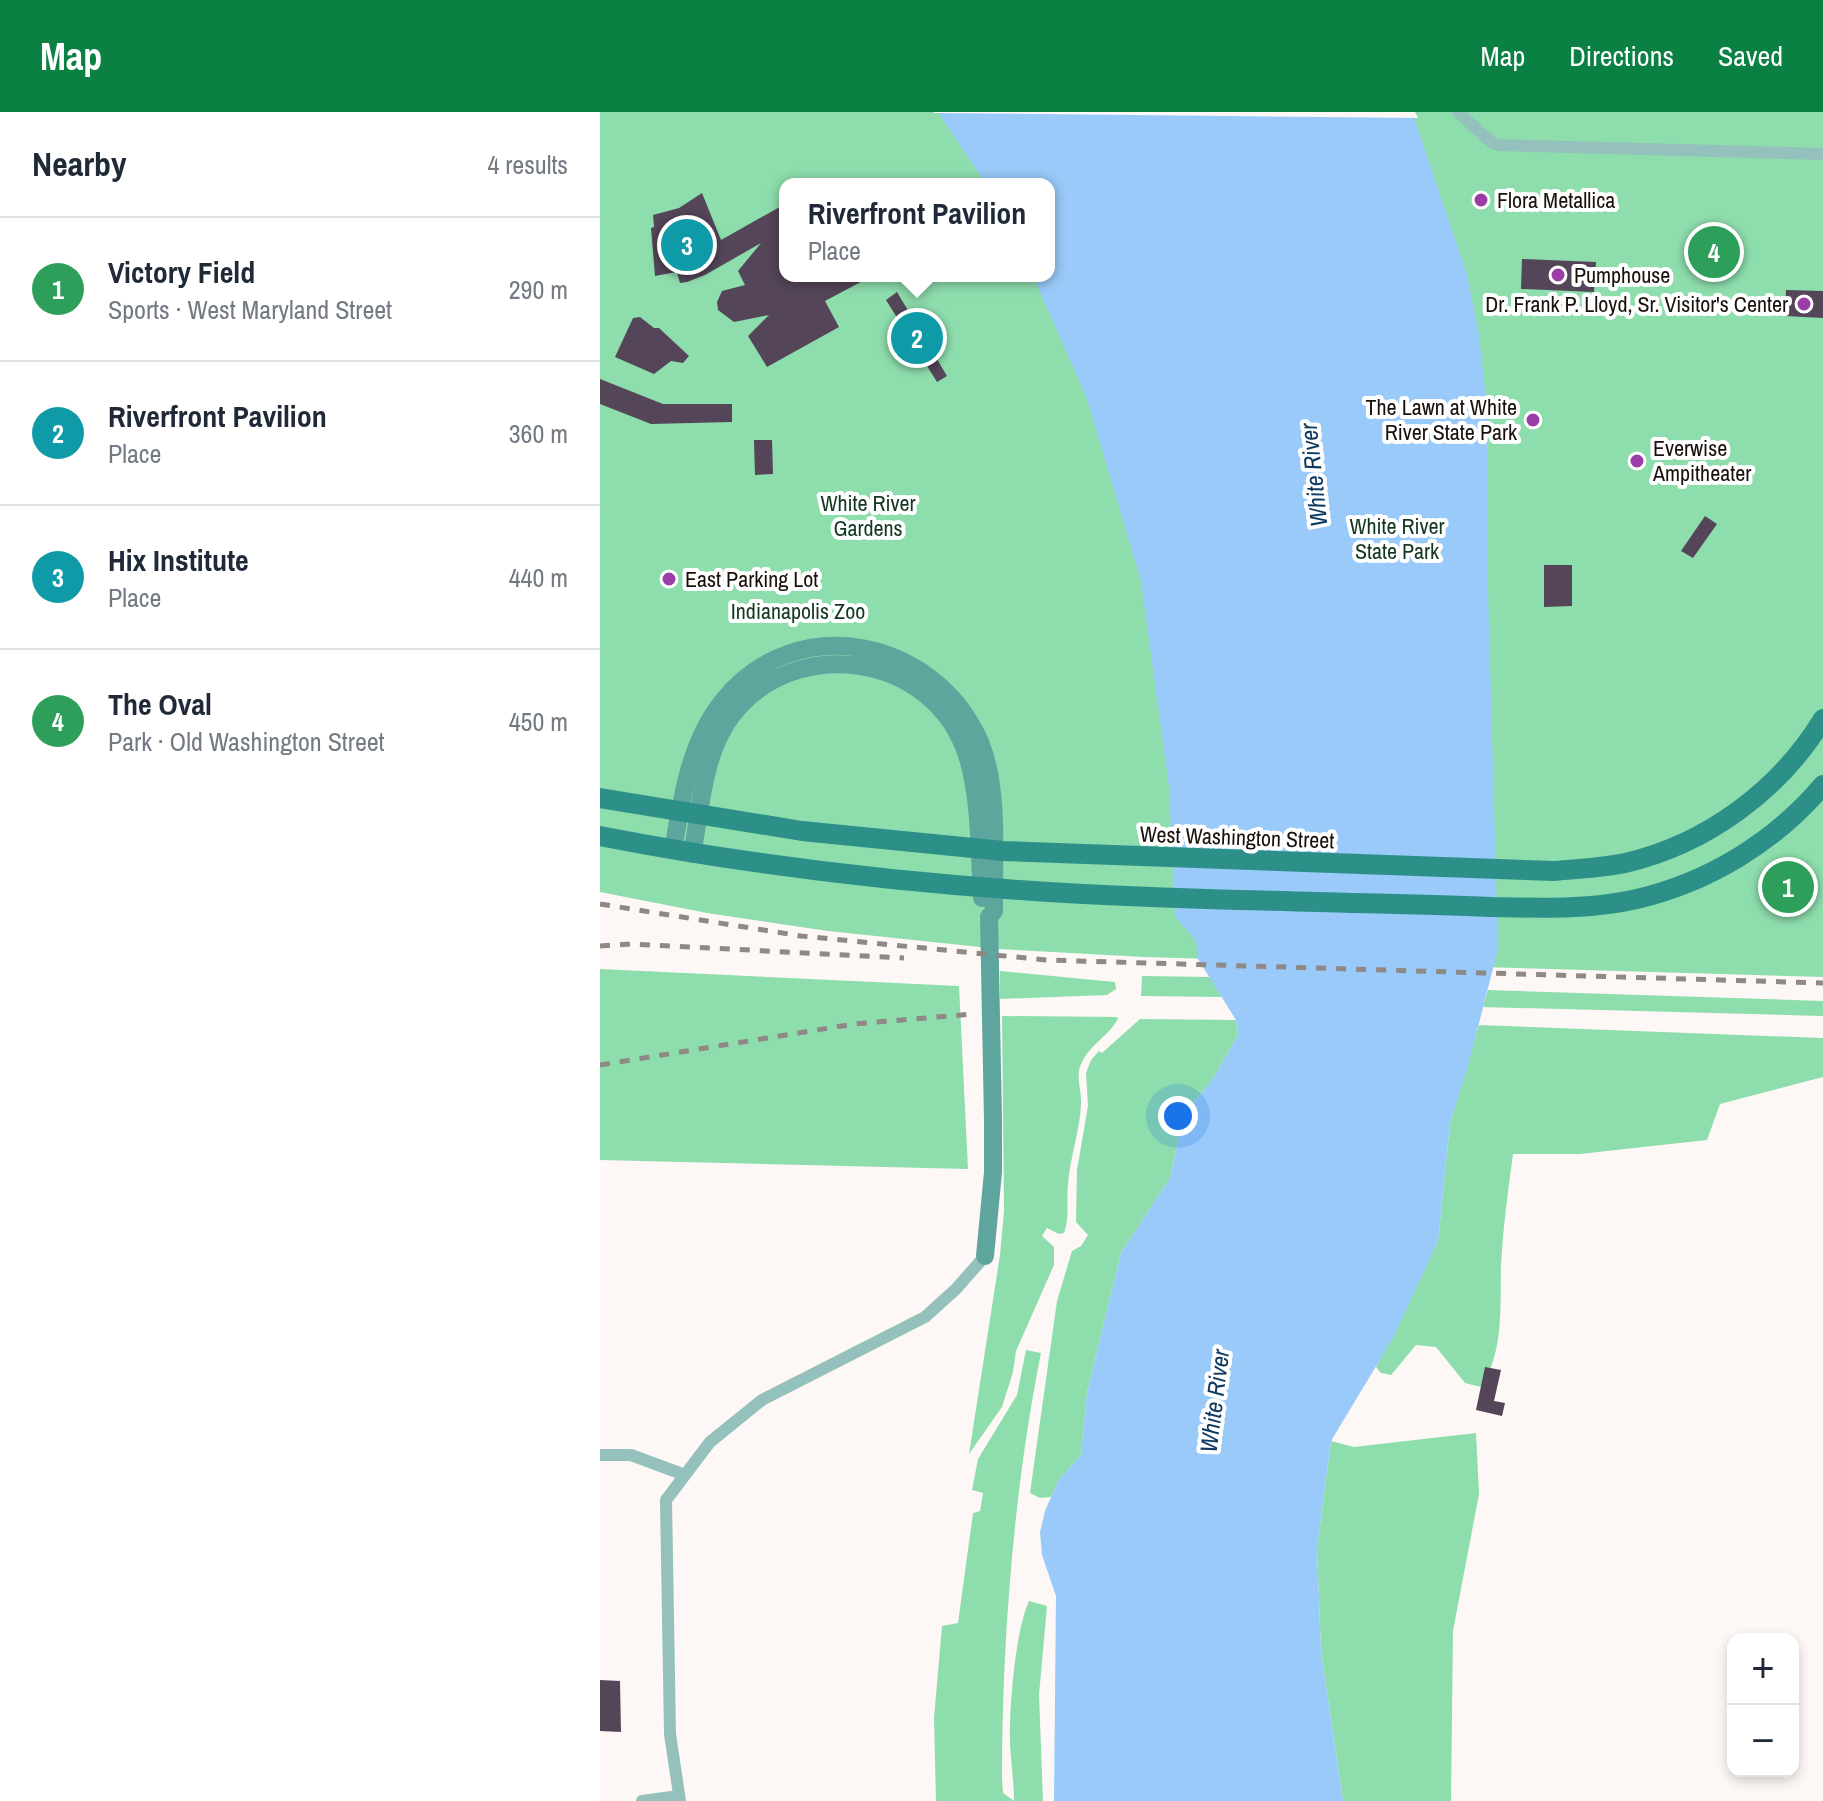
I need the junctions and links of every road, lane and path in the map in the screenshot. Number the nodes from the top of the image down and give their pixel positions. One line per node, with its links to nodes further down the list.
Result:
1 (1458, 112): 2 (street)
2 (1823, 154)
3 (1823, 719): 6 (main road, West Washington Street)
4 (1823, 785): 8 (main road)
5 (600, 798): 6 (main road, West Washington Street)
6 (690, 814): 8 (street); 9 (street)
7 (600, 836): 8 (main road)
8 (682, 852)
9 (985, 1256): 11 (street)
10 (600, 1455): 11 (street)
11 (685, 1475): 12 (street)
12 (680, 1798): 13 (street)
13 (642, 1801)

